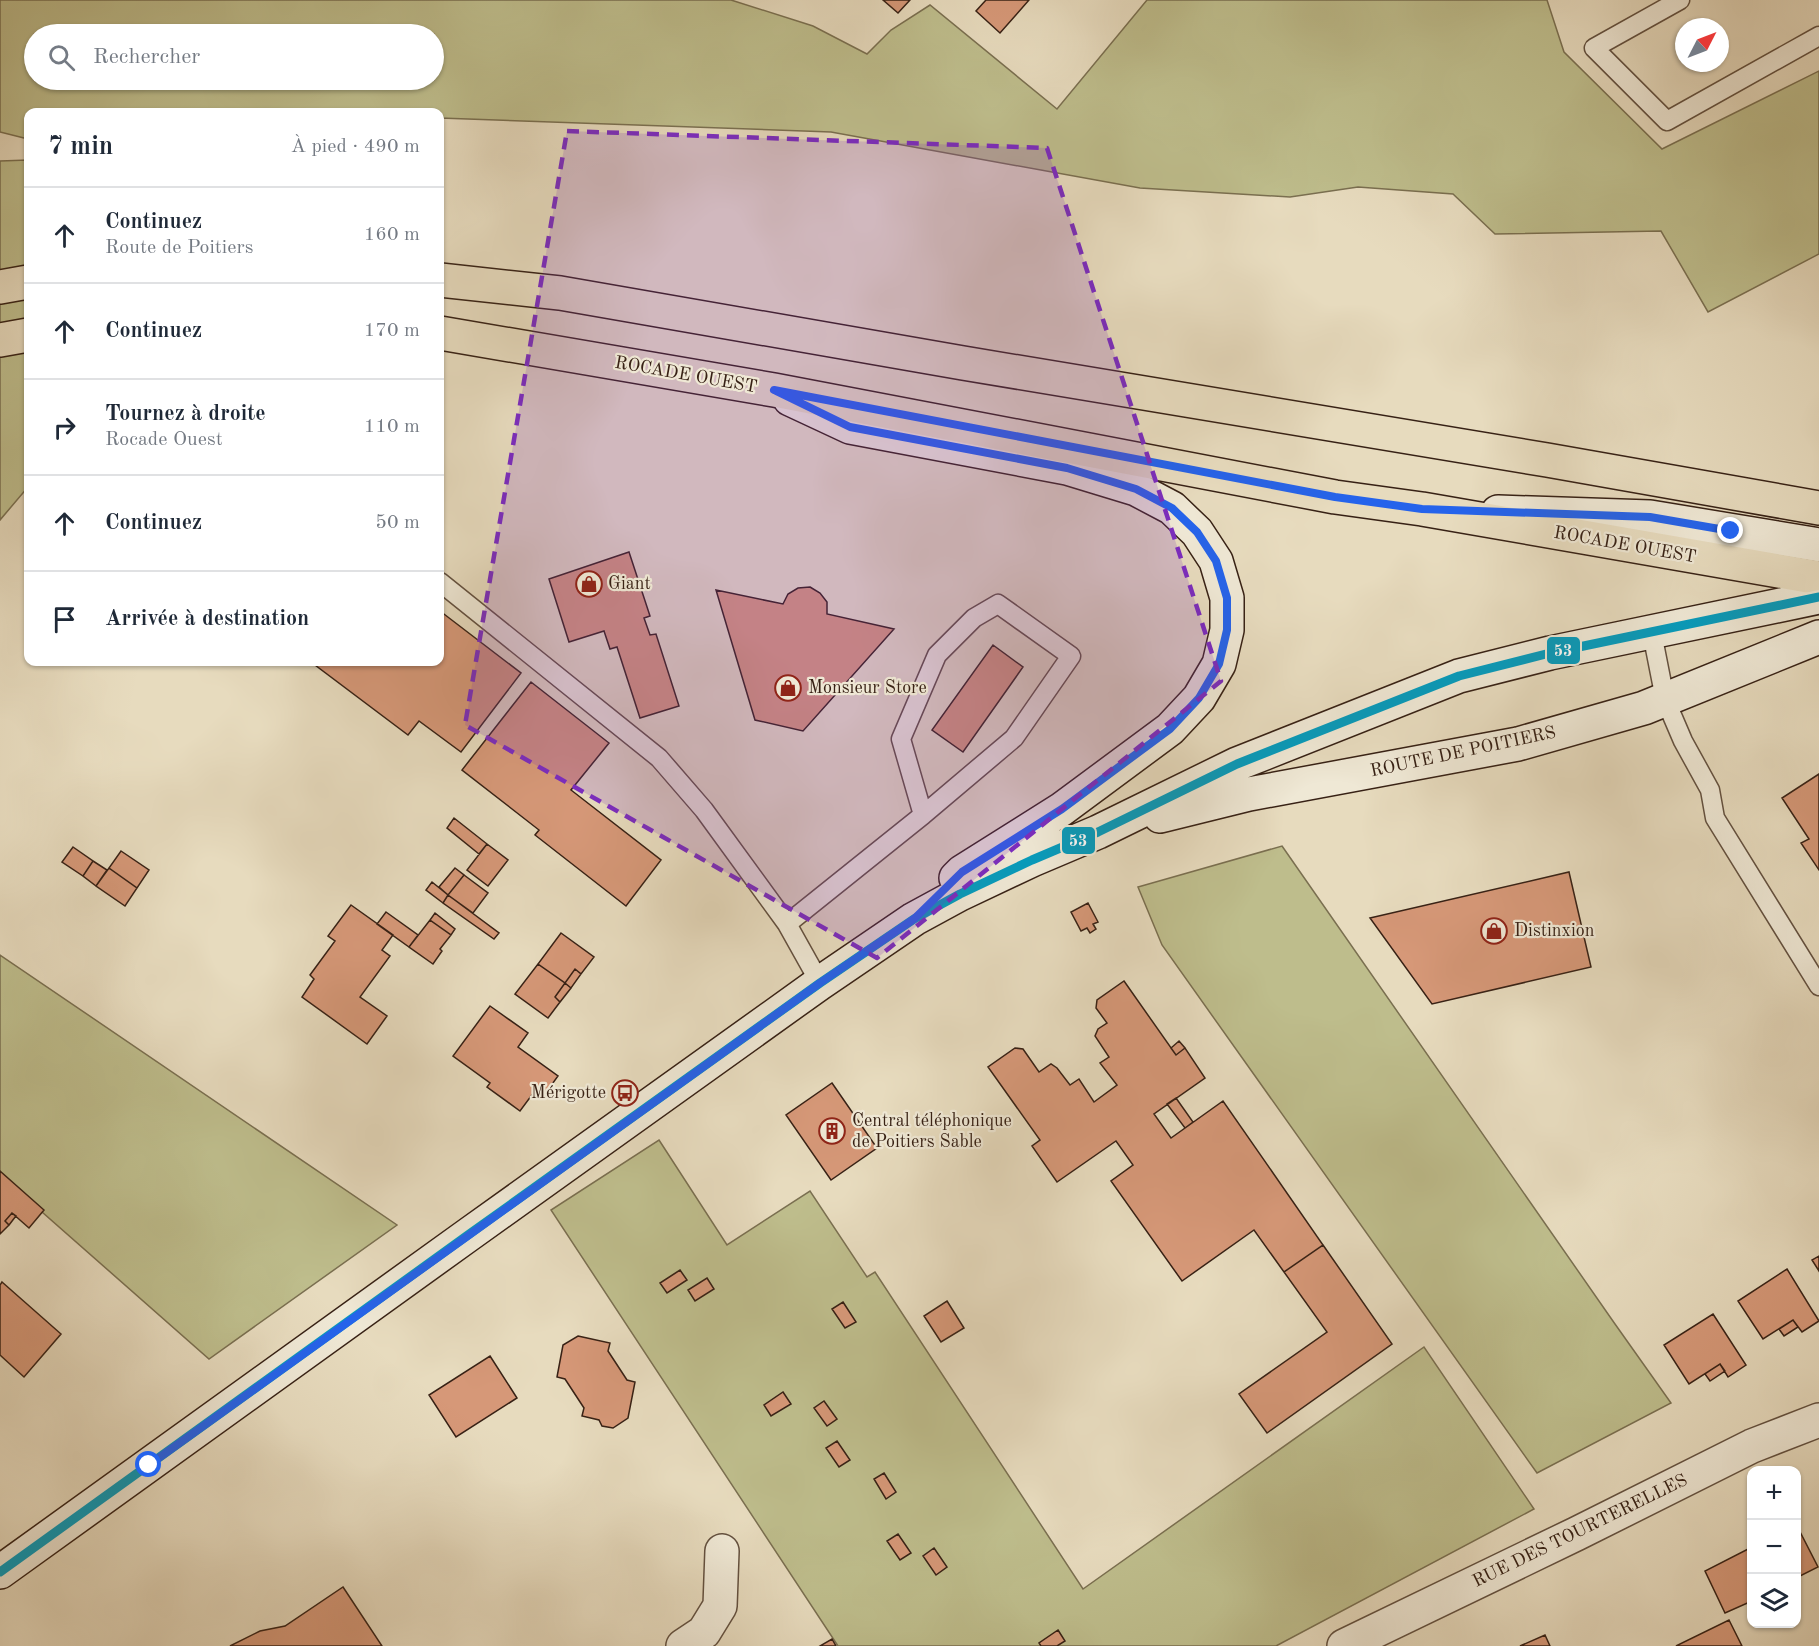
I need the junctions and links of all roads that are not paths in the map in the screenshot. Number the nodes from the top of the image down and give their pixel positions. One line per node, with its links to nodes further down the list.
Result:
1 (1680, 0): 2 (lane)
2 (1819, 36)
3 (444, 280): 10 (main road)
4 (24, 283): 5 (main road)
5 (0, 287)
6 (444, 334): 9 (main road, ROCADE OUEST)
7 (24, 336): 8 (main road)
8 (0, 340)
9 (774, 390): 11 (main road, ROCADE OUEST); 21 (street)
10 (1819, 508)
11 (1422, 509): 12 (street); 13 (main road, ROCADE OUEST)
12 (1819, 545)
13 (1819, 578)
14 (444, 585): 22 (lane)
15 (1819, 597): 16 (street, ROUTE DE POITIERS)
16 (1652, 633): 18 (lane); 20 (street, ROUTE DE POITIERS)
17 (1819, 637): 18 (street, ROUTE DE POITIERS)
18 (1665, 699): 20 (street, ROUTE DE POITIERS); 24 (lane)
19 (923, 815): 19 (lane); 22 (lane)
20 (1098, 832): 21 (street, ROUTE DE POITIERS)
21 (914, 919): 23 (street, ROUTE DE POITIERS)
22 (788, 924): 23 (lane)
23 (820, 983): 27 (street, ROUTE DE POITIERS)
24 (1819, 986)
25 (1819, 1420): 29 (street, RUE DES TOURTERELLES)
26 (722, 1551): 28 (street)
27 (0, 1572)
28 (683, 1646)
29 (1344, 1646)

